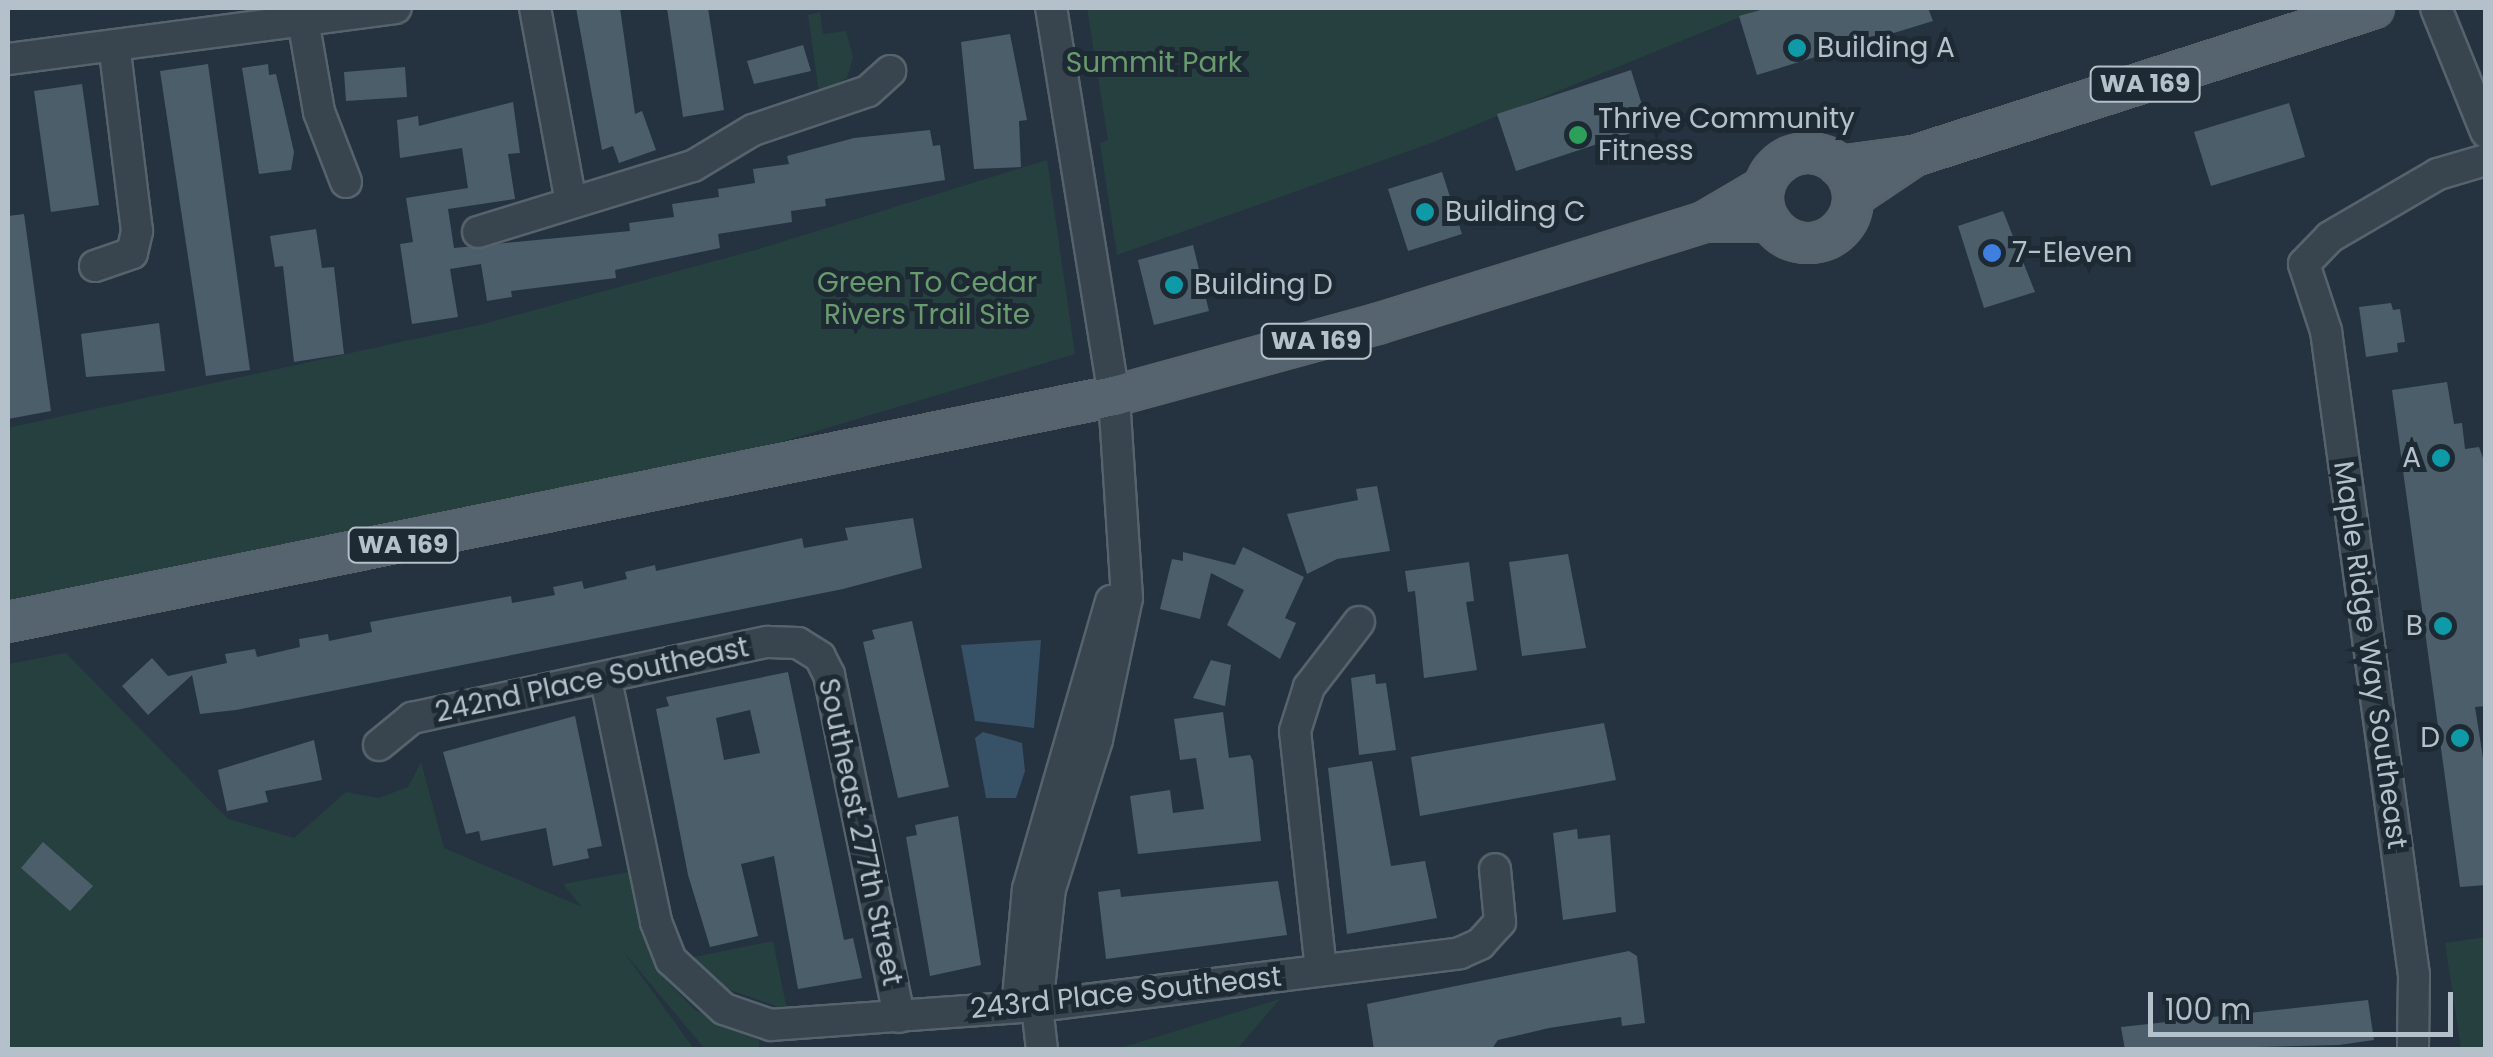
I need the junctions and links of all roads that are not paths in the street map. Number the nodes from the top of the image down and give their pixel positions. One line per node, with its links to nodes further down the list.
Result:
1 (396, 8): 6 (street)
2 (535, 8): 14 (street)
3 (1051, 8): 18 (street)
4 (2374, 8): 13 (main road, WA 169)
5 (2436, 8): 10 (street)
6 (303, 20): 7 (street); 12 (street)
7 (114, 45): 8 (street); 17 (street)
8 (8, 59)
9 (890, 71): 14 (street)
10 (2486, 132)
11 (2486, 163): 30 (street, Maple Ridge Way Southeast)
12 (346, 182)
13 (1846, 182): 15 (main road, WA 169); 15 (main road, WA 169)
14 (570, 202): 16 (street)
15 (1767, 204): 18 (main road, WA 169)
16 (478, 232)
17 (95, 266)
18 (1114, 396): 19 (main road, WA 169); 26 (street)
19 (8, 622)
20 (1359, 622): 25 (street)
21 (813, 651): 22 (street, 242nd Place Southeast); 27 (street, Southeast 277th Street)
22 (606, 680): 23 (street, 242nd Place Southeast); 27 (street, 243rd Place Southeast)
23 (379, 745)
24 (1495, 868): 25 (street, 243rd Place Southeast)
25 (1321, 970): 26 (street, 243rd Place Southeast)
26 (1027, 1006): 27 (street, 243rd Place Southeast); 28 (street); 29 (street)
27 (899, 1017)
28 (1024, 1050)
29 (1042, 1050)
30 (2413, 1050)

